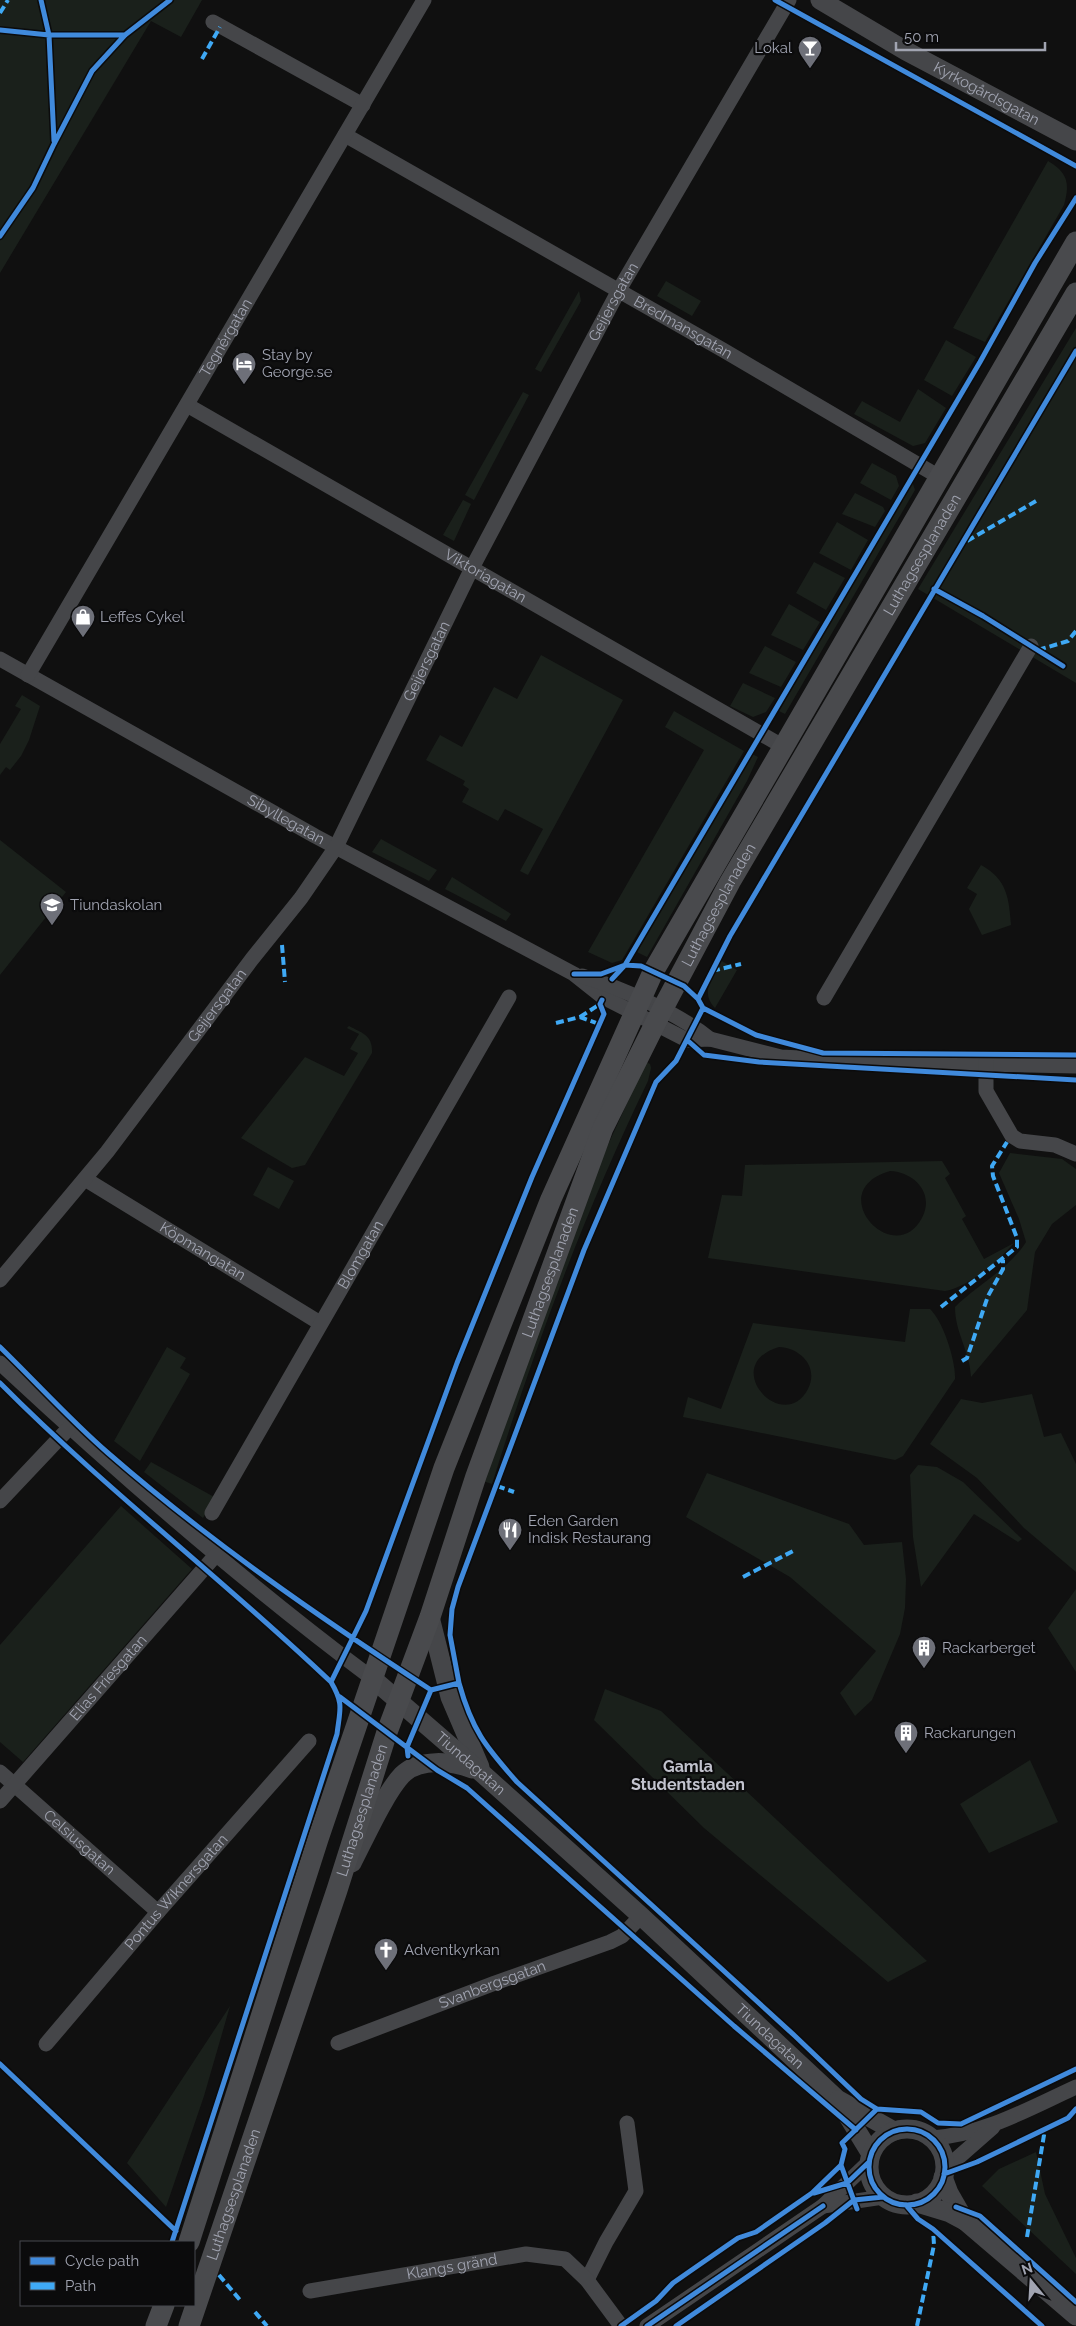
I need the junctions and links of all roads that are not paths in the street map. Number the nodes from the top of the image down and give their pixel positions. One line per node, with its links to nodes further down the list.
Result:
1 (424, 0): 5 (street, Tegnérgatan)
2 (789, 0): 9 (street, Geijersgatan)
3 (820, 0): 7 (street, Kyrkogårdsgatan)
4 (213, 22): 5 (street)
5 (363, 105): 6 (street, Tegnérgatan)
6 (345, 135): 9 (street, Bredmansgatan); 11 (street, Tegnérgatan)
7 (1076, 141)
8 (1076, 242): 12 (main road, Luthagsesplanaden)
9 (618, 290): 12 (street, Bredmansgatan); 13 (street, Geijersgatan)
10 (1076, 293): 22 (main road, Luthagsesplanaden)
11 (187, 405): 13 (street, Viktoriagatan); 16 (street, Tegnérgatan)
12 (941, 478): 17 (main road, Luthagsesplanaden)
13 (472, 568): 17 (street, Viktoriagatan); 18 (street, Geijersgatan)
14 (1031, 646): 20 (street)
15 (0, 659): 16 (street, Sibyllegatan)
16 (28, 676): 18 (street, Sibyllegatan)
17 (784, 746): 21 (main road, Luthagsesplanaden)
18 (336, 847): 21 (street, Sibyllegatan); 26 (street, Geijersgatan)
19 (508, 997): 28 (street, Blomgatan)
20 (824, 998)
21 (637, 1006): 22 (street, Sibyllegatan); 35 (main road, Luthagsesplanaden)
22 (658, 1017): 23 (street, Sibyllegatan); 34 (main road, Luthagsesplanaden)
23 (986, 1062): 24 (street, Sibyllegatan); 25 (street)
24 (1076, 1066)
25 (1076, 1154)
26 (85, 1179): 27 (street, Geijersgatan); 28 (street, Köpmangatan)
27 (0, 1280)
28 (320, 1323): 32 (street, Blomgatan)
29 (0, 1363): 30 (street, Tiundagatan)
30 (69, 1428): 31 (street); 33 (street, Tiundagatan)
31 (0, 1501)
32 (212, 1513)
33 (215, 1556): 35 (street, Tiundagatan); 40 (street, Elias Friesgatan)
34 (430, 1617): 36 (main road, Luthagsesplanaden); 39 (street)
35 (373, 1679): 36 (street, Tiundagatan); 59 (main road, Luthagsesplanaden)
36 (398, 1702): 39 (street, Tiundagatan); 42 (main road, Luthagsesplanaden)
37 (309, 1741): 43 (street, Pontus Wiknersgatan)
38 (0, 1772): 40 (street, Celsiusgatan)
39 (484, 1775): 42 (street); 44 (street, Tiundagatan)
40 (14, 1785): 41 (street, Elias Friesgatan); 43 (street, Celsiusgatan)
41 (0, 1800)
42 (337, 1890): 65 (main road, Luthagsesplanaden)
43 (158, 1912): 46 (street, Pontus Wiknersgatan)
44 (641, 1916): 45 (street, Svanbergsgatan); 48 (street, Tiundagatan)
45 (338, 2043)
46 (46, 2044)
47 (1076, 2087): 49 (street)
48 (837, 2099): 51 (street, Tiundagatan); 53 (street, Tiundagatan)
49 (1000, 2122): 52 (street); 54 (street)
50 (627, 2124): 60 (street)
51 (894, 2131): 52 (street); 53 (street)
52 (932, 2138): 54 (street)
53 (870, 2158): 55 (street); 57 (street)
54 (944, 2174): 56 (street); 58 (street)
55 (883, 2197): 56 (street); 57 (street)
56 (917, 2204): 58 (street)
57 (823, 2206): 67 (street)
58 (965, 2221): 63 (street)
59 (189, 2241)
60 (587, 2280): 61 (street, Klangs gränd); 66 (street, Klangs gränd)
61 (310, 2291)
62 (164, 2306): 64 (main road)
63 (1076, 2316)
64 (156, 2326)
65 (189, 2326)
66 (621, 2326)
67 (647, 2326)

